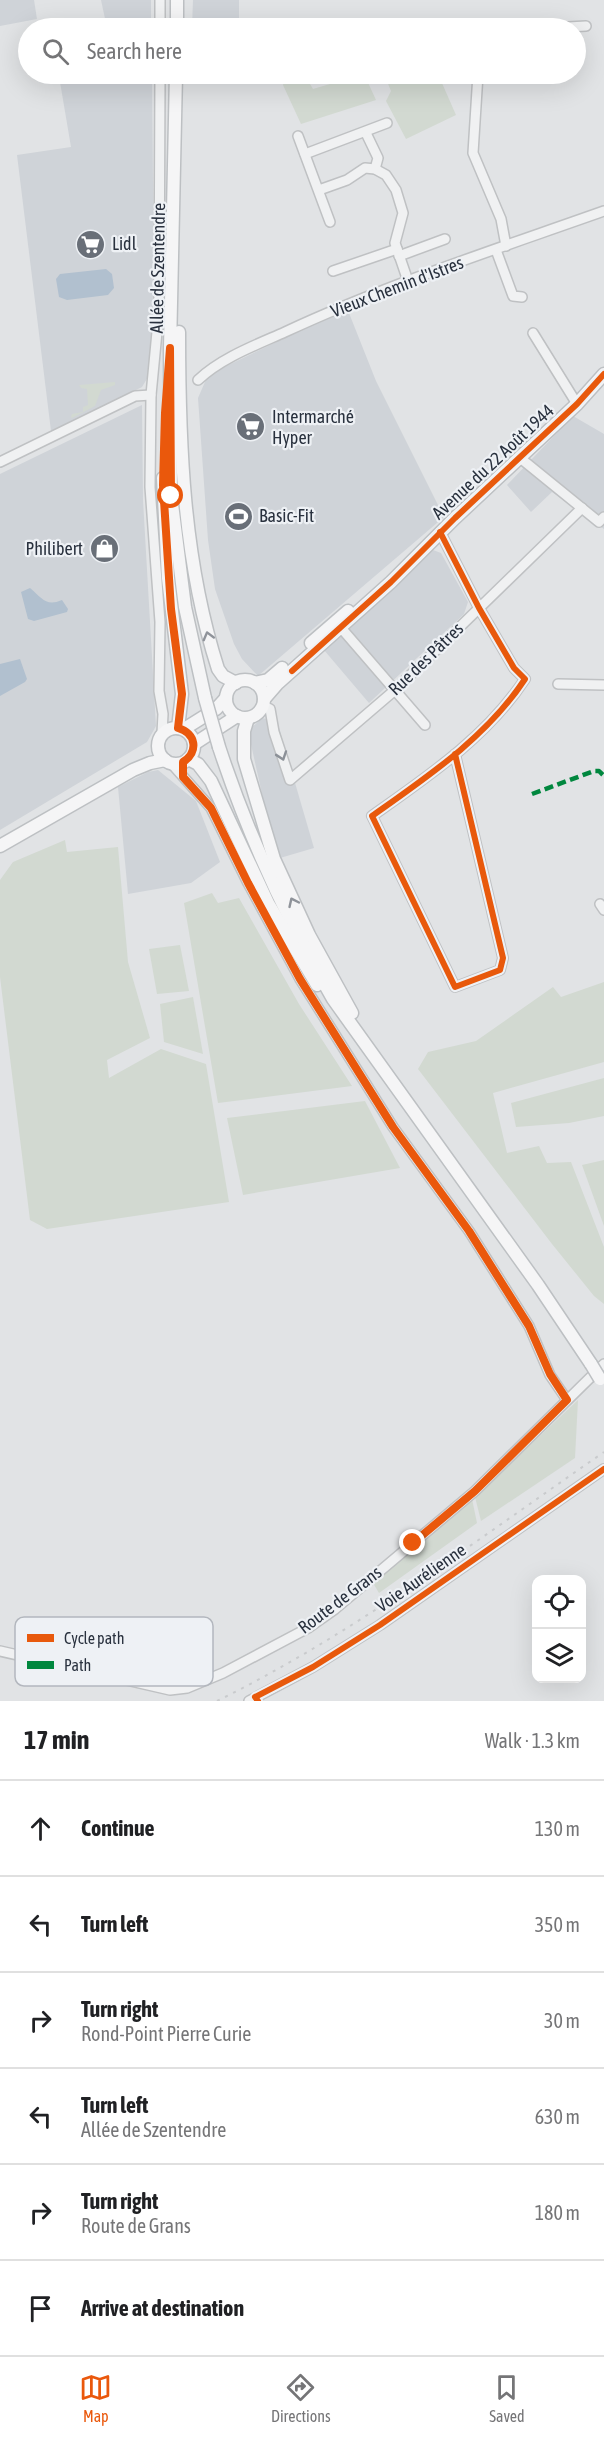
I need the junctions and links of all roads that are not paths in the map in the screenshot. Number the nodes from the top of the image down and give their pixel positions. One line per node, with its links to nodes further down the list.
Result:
1 (160, 0): 3 (street)
2 (177, 0): 4 (main road)
3 (160, 18)
4 (177, 18)
5 (160, 84): 28 (street, Allée de Szentendre)
6 (176, 84): 18 (main road)
7 (477, 84): 17 (street)
8 (387, 123): 9 (street)
9 (366, 133): 11 (street); 12 (street)
10 (298, 136): 11 (street)
11 (305, 154): 13 (street)
12 (375, 169): 13 (street); 20 (street)
13 (319, 190): 15 (street)
14 (604, 211): 17 (street, Vieux Chemin d'Istres)
15 (330, 222)
16 (445, 238): 20 (street)
17 (507, 246): 19 (street, Vieux Chemin d'Istres)
18 (174, 250): 25 (main road); 38 (main road, one-way to 18)
19 (496, 250): 22 (street, Vieux Chemin d'Istres); 23 (street)
20 (398, 252): 21 (street); 22 (street)
21 (333, 271)
22 (408, 281): 27 (street, Vieux Chemin d'Istres)
23 (522, 297)
24 (533, 333): 29 (street)
25 (170, 348): 47 (main road); 56 (main road, bridge)
26 (604, 374): 29 (main road, Avenue du 22 Août 1944)
27 (198, 380)
28 (151, 395): 31 (street); 47 (street, Allée de Szentendre)
29 (577, 404): 30 (main road, Avenue du 22 Août 1944)
30 (519, 458): 32 (street); 34 (main road, Avenue du 22 Août 1944)
31 (0, 462)
32 (582, 508): 33 (street); 35 (street, Rue des Pâtres)
33 (604, 517)
34 (440, 532): 35 (street); 36 (main road, Avenue du 22 Août 1944)
35 (479, 608): 42 (street, Rue des Pâtres); 50 (street)
36 (338, 625): 37 (main road, Avenue du 22 Août 1944); 42 (street)
37 (317, 643): 39 (main road, Avenue du 22 Août 1944); 44 (main road, Avenue du 22 Août 1944)
38 (236, 683): 39 (main road); 43 (main road)
39 (255, 683): 44 (main road)
40 (558, 684): 41 (street)
41 (604, 686)
42 (395, 690): 44 (street, Rue des Pâtres, one-way to 42); 46 (street)
43 (226, 698): 45 (main road); 47 (main road)
44 (263, 703): 45 (main road)
45 (243, 717): 48 (main road); 57 (main road, one-way to 45)
46 (424, 725)
47 (174, 729): 48 (main road); 49 (main road)
48 (194, 744): 51 (main road)
49 (158, 747): 51 (main road); 53 (main road)
50 (455, 754): 52 (street); 54 (street)
51 (177, 761): 53 (main road); 56 (main road); 60 (street)
52 (444, 765): 54 (street); 54 (street)
53 (133, 770): 55 (main road)
54 (461, 771)
55 (0, 846)
56 (333, 999): 57 (main road)
57 (369, 1047): 59 (main road, bridge)
58 (604, 1364): 60 (street, Route de Grans)
59 (602, 1382)
60 (567, 1400): 64 (street, Route de Grans)
61 (604, 1469): 67 (street, Voie Aurélienne)
62 (0, 1651): 63 (street, Route de Grans)
63 (15, 1654)
64 (213, 1677)
65 (153, 1686): 66 (street, Route de Grans)
66 (192, 1686)
67 (254, 1700)

